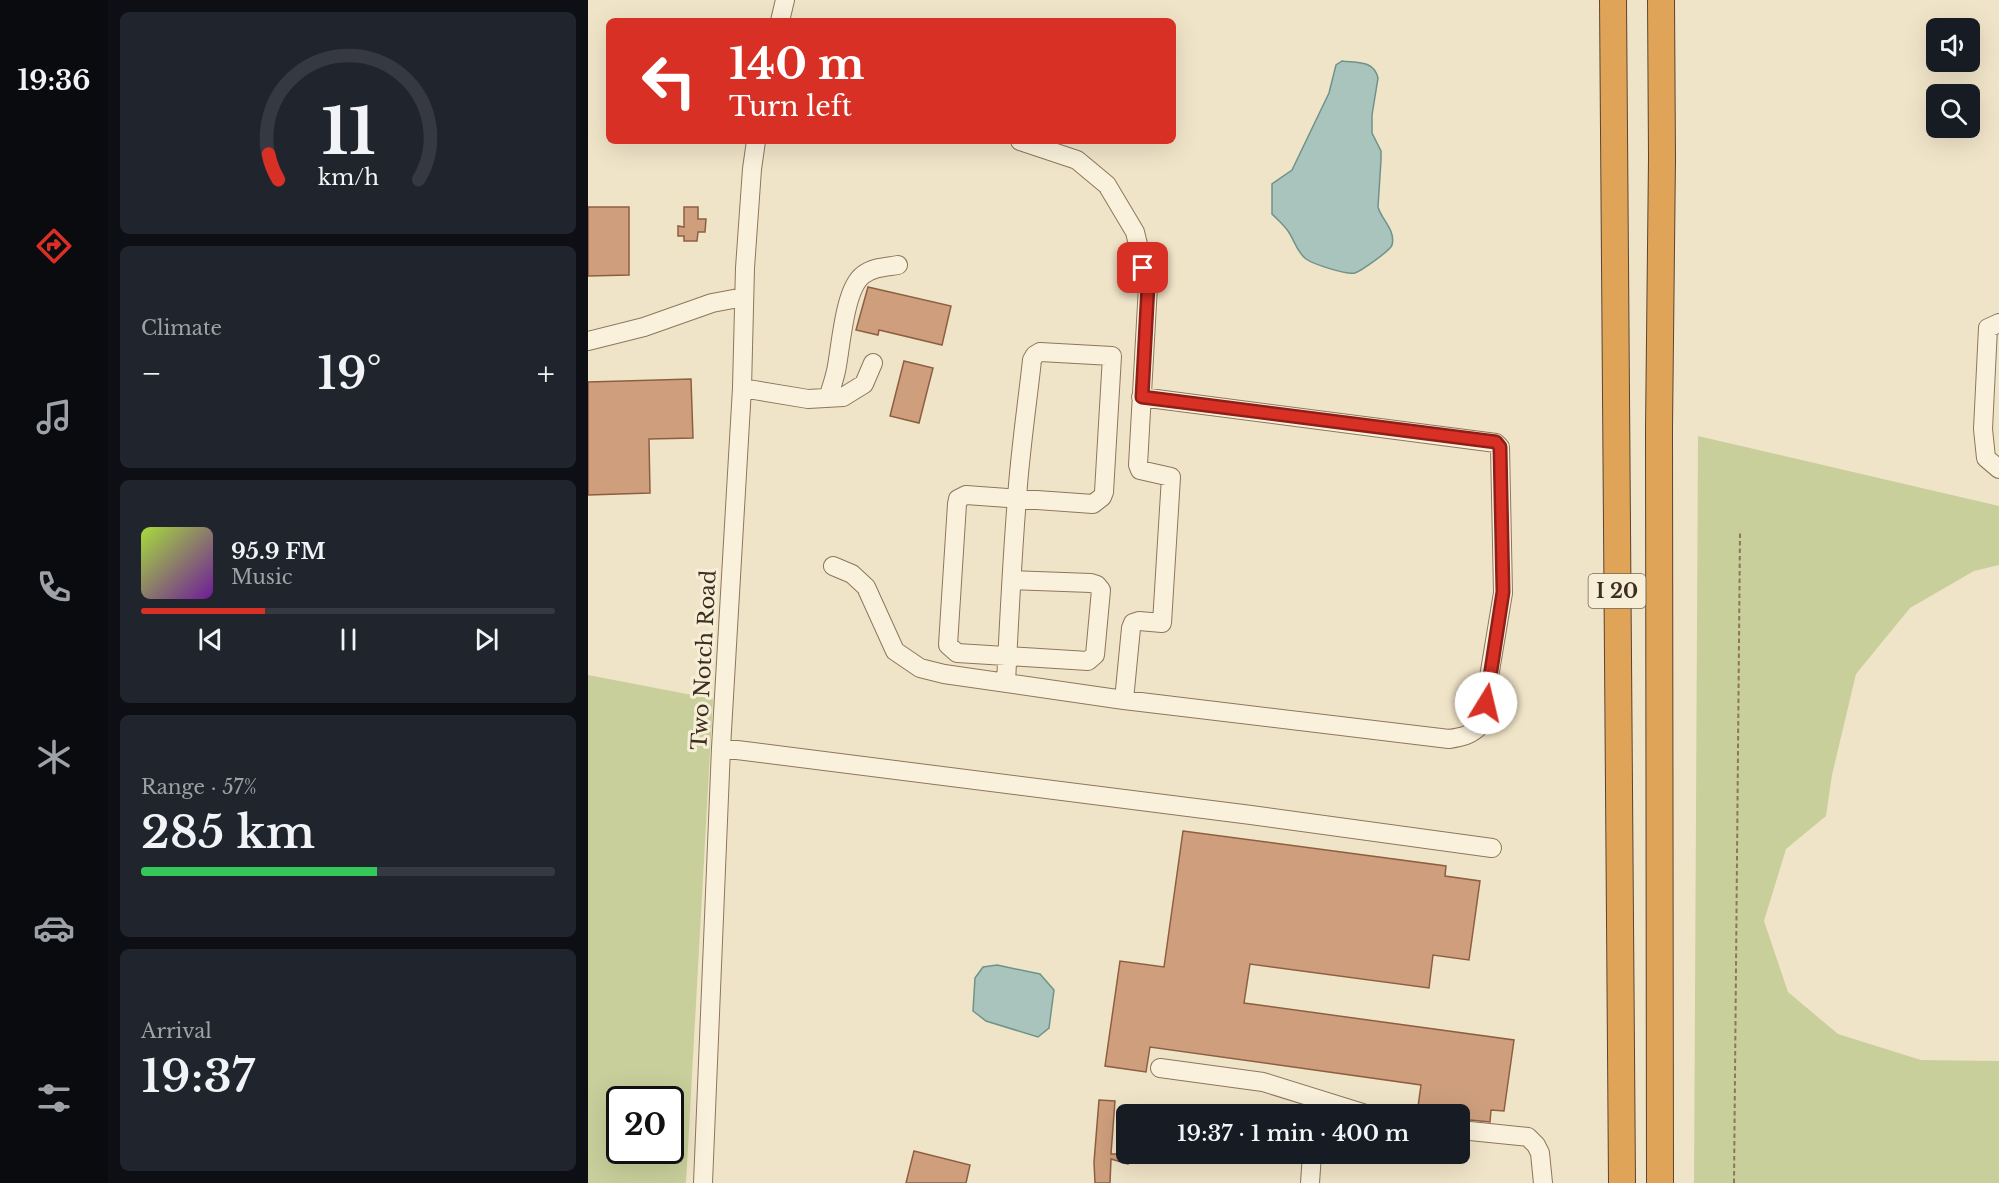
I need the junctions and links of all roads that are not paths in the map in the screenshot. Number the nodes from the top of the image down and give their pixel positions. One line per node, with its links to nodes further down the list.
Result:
1 (786, 0): 4 (street)
2 (1613, 0): 33 (highway, I 20)
3 (1660, 0): 34 (highway, I 20)
4 (781, 18)
5 (756, 144): 8 (street, Two Notch Road)
6 (1029, 144): 12 (street)
7 (898, 265): 16 (street)
8 (744, 297): 10 (street); 14 (street, Two Notch Road)
9 (1999, 322): 17 (street)
10 (588, 341)
11 (1112, 356): 12 (street); 18 (street); 18 (street)
12 (1144, 358): 15 (street)
13 (873, 363): 16 (street)
14 (742, 388): 16 (street); 24 (street, Two Notch Road)
15 (1142, 397): 23 (street); 23 (street)
16 (828, 398)
17 (1999, 469)
18 (1017, 498): 20 (street); 21 (street)
19 (834, 566): 22 (street)
20 (1012, 580): 21 (street); 21 (street)
21 (1007, 656): 22 (street)
22 (1006, 683): 23 (street)
23 (1124, 700)
24 (721, 748): 25 (street); 30 (street, Two Notch Road)
25 (1492, 848)
26 (1160, 1068): 27 (street)
27 (1311, 1104)
28 (1470, 1131): 32 (street)
29 (1311, 1164): 31 (street)
30 (703, 1183)
31 (1310, 1183)
32 (1543, 1183)
33 (1622, 1183)
34 (1660, 1183)

